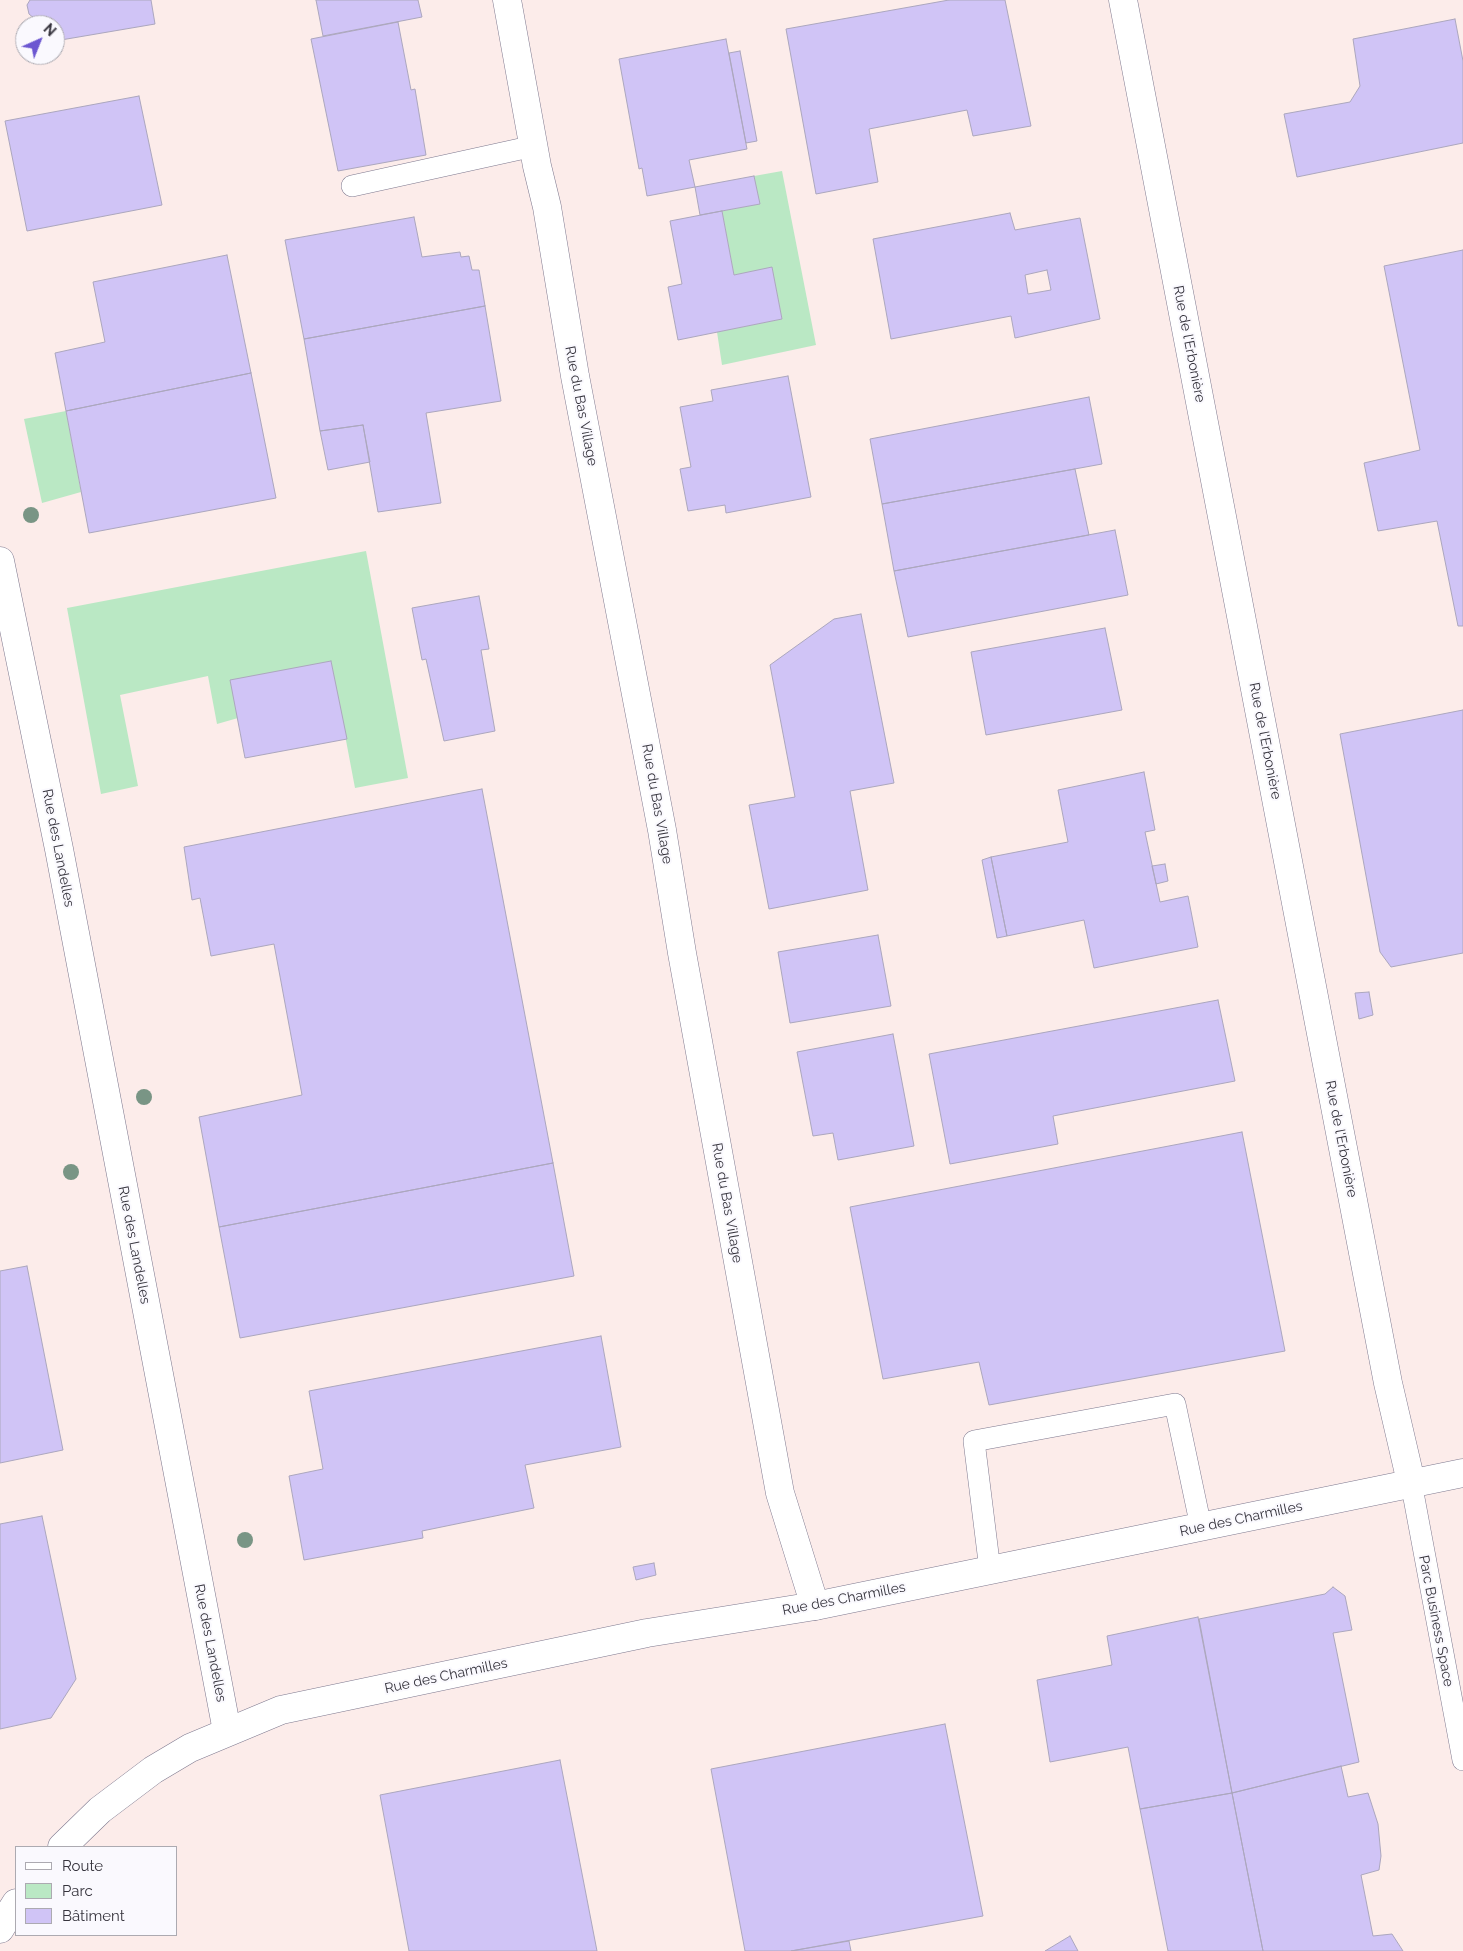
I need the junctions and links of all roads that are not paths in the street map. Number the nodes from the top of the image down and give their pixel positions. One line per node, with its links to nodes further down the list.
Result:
1 (507, 0): 3 (street, Rue du Bas Village)
2 (1123, 0): 7 (street, Rue de l'Erbonière)
3 (534, 146): 4 (lane); 10 (street, Rue du Bas Village)
4 (352, 186)
5 (0, 561): 11 (street, Rue des Landelles)
6 (1463, 1473): 7 (street, Rue des Charmilles)
7 (1410, 1482): 8 (street, Rue des Charmilles); 12 (lane, Parc Business Space)
8 (1201, 1527): 9 (street, Rue des Charmilles); 9 (lane)
9 (990, 1570): 10 (street, Rue des Charmilles)
10 (815, 1606): 11 (street, Rue des Charmilles)
11 (227, 1731): 13 (street)
12 (1463, 1760)
13 (63, 1846)
14 (15, 1905): 15 (street)
15 (0, 1928)

